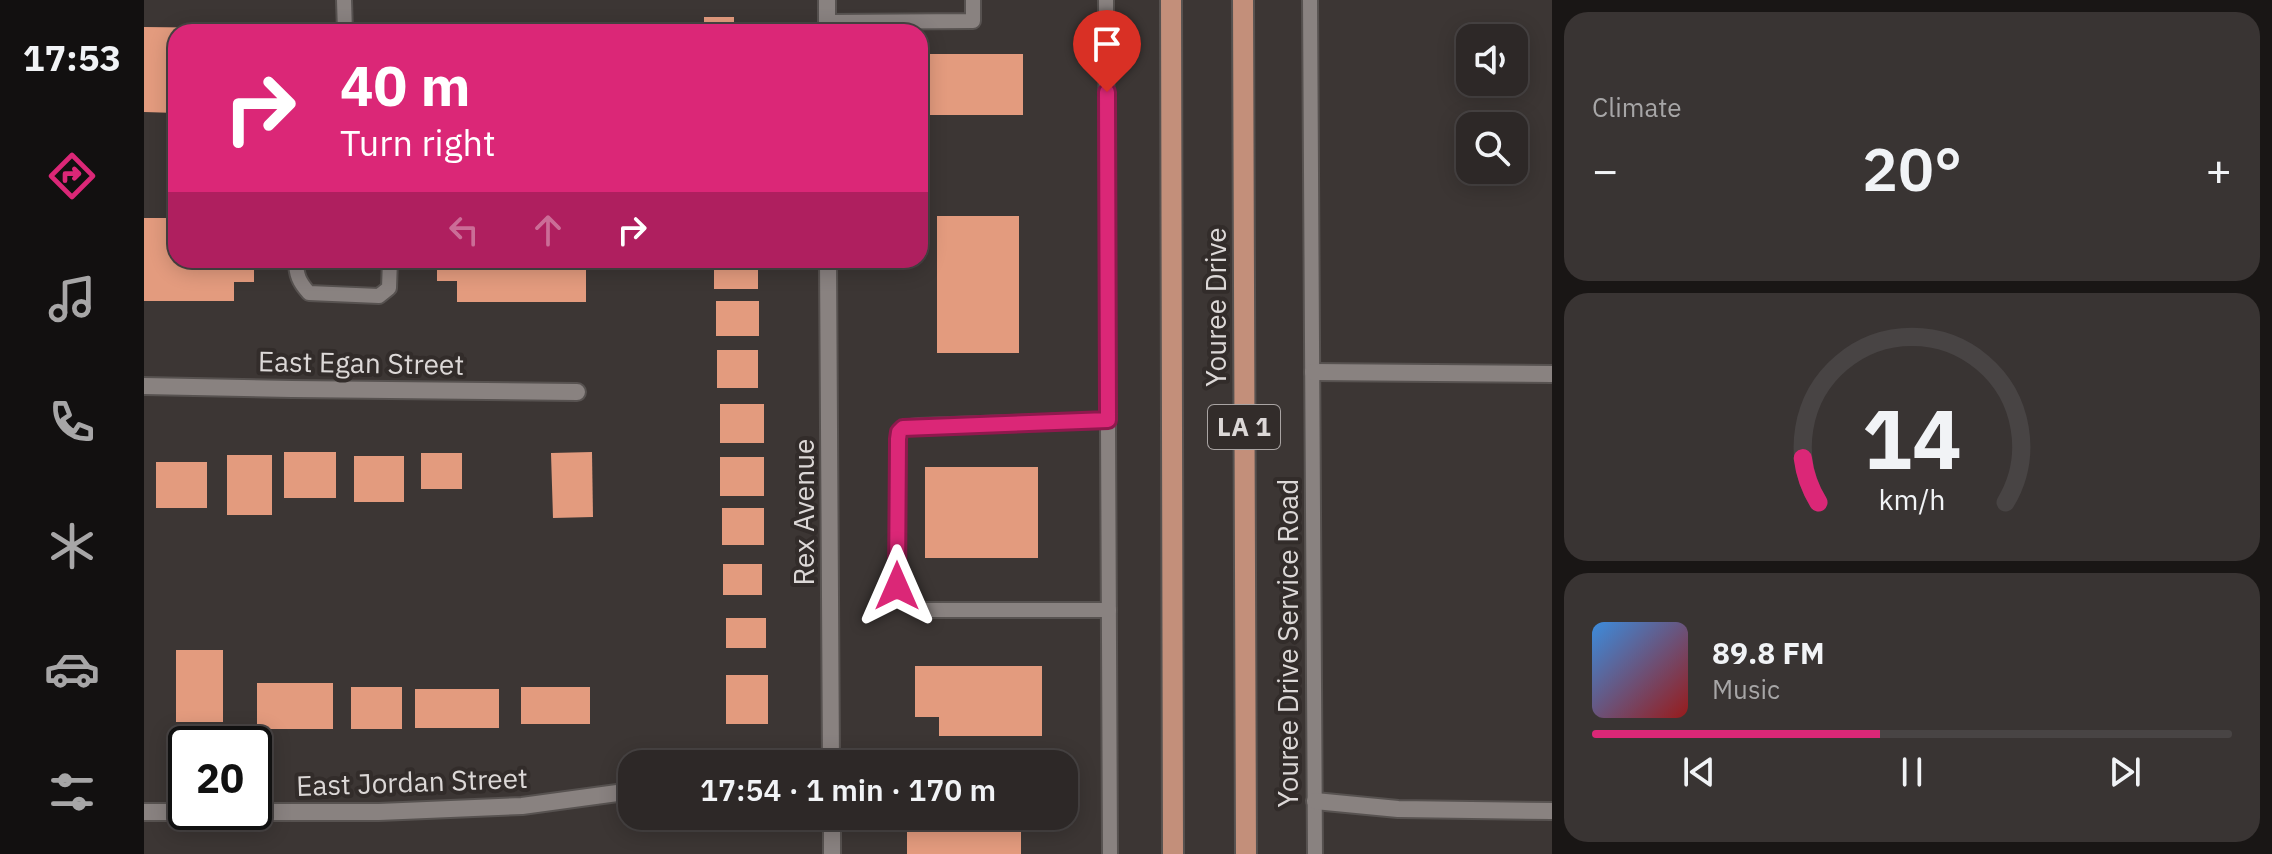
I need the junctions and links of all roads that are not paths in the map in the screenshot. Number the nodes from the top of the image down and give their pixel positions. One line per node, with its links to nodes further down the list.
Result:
1 (344, 0): 8 (lane)
2 (827, 0): 9 (street)
3 (973, 0): 10 (lane)
4 (1106, 0): 18 (lane)
5 (1171, 0): 28 (main road, Youree Drive / LA 1)
6 (1243, 0): 29 (main road, Youree Drive / LA 1)
7 (1310, 0): 14 (lane, Youree Drive Service Road)
8 (345, 24)
9 (827, 24)
10 (900, 24)
11 (296, 268): 12 (lane)
12 (390, 268)
13 (828, 268): 20 (street, Rex Avenue)
14 (1313, 372): 15 (street); 22 (lane, Youree Drive Service Road)
15 (1552, 374)
16 (144, 386): 17 (street, East Egan Street)
17 (577, 392)
18 (1108, 420): 19 (lane); 19 (lane)
19 (1109, 610): 27 (lane)
20 (831, 750)
21 (618, 793): 24 (street, East Jordan Street)
22 (1315, 801): 23 (street); 30 (lane, Youree Drive Service Road)
23 (1552, 811)
24 (144, 812)
25 (832, 830): 26 (street)
26 (832, 854)
27 (1110, 854)
28 (1173, 854)
29 (1246, 854)
30 (1315, 854)

